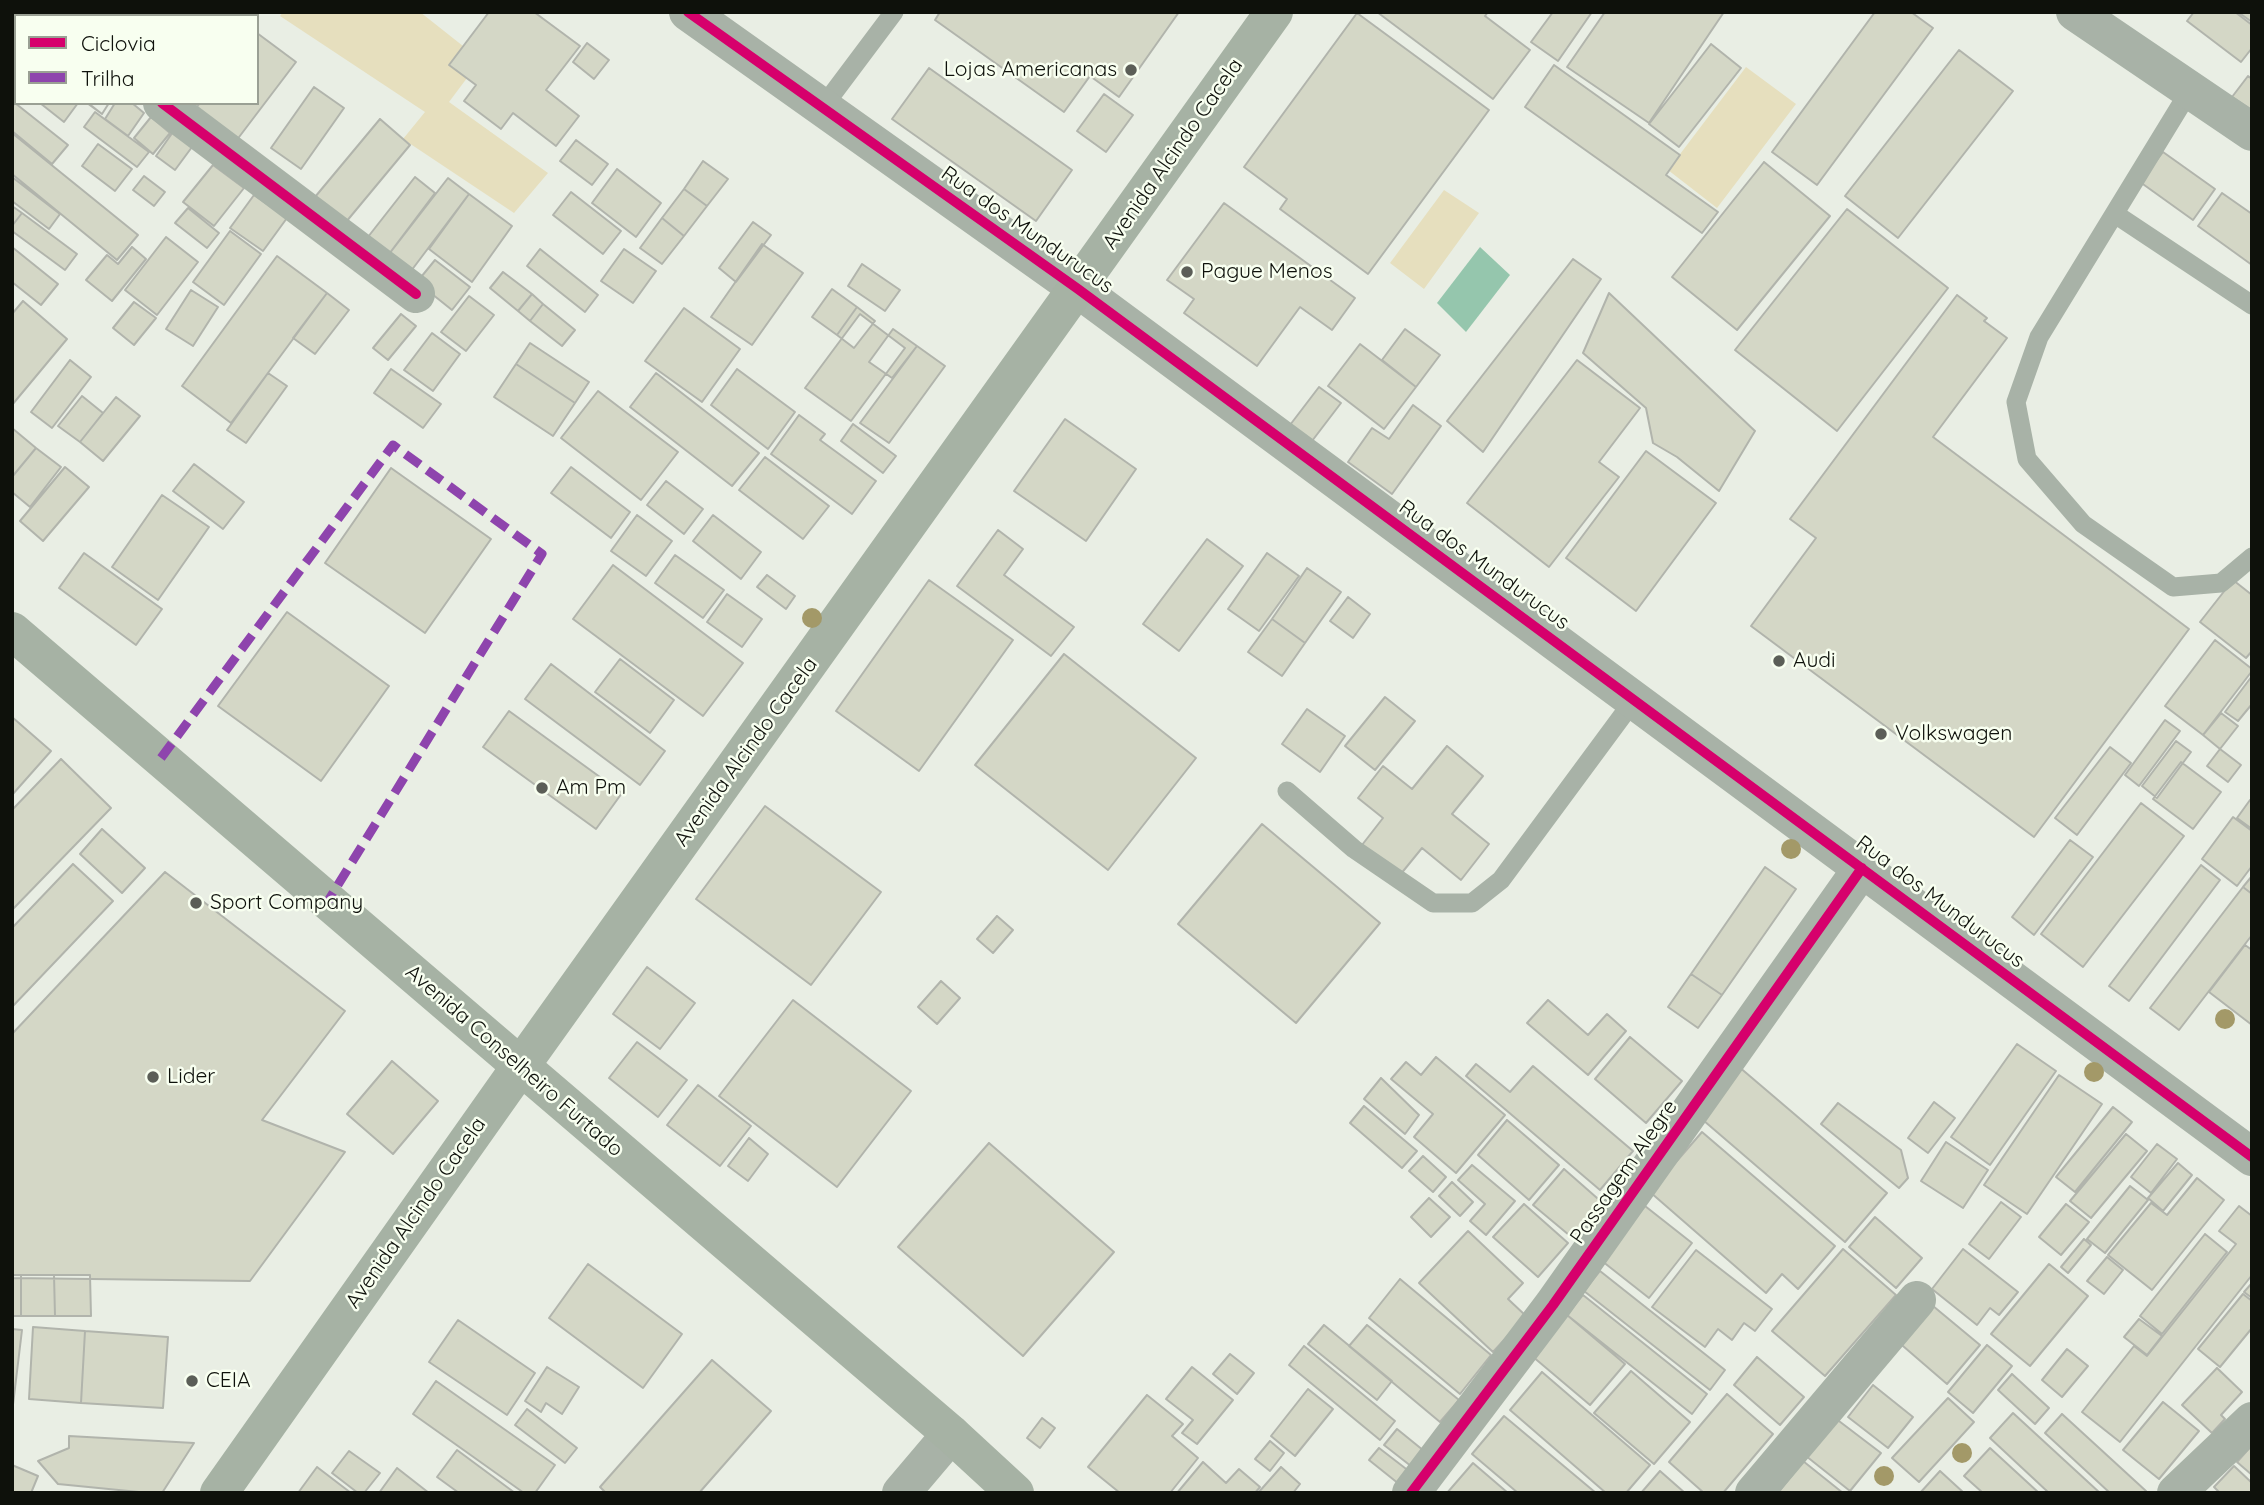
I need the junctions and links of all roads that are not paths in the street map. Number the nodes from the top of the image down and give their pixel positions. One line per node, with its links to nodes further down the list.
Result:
1 (688, 12): 7 (street, Rua dos Mundurucus)
2 (894, 12): 7 (lane)
3 (1274, 12): 10 (main road, Avenida Alcindo Cacela)
4 (2086, 15): 5 (street)
5 (2190, 90): 8 (street); 9 (lane)
6 (165, 105): 11 (street)
7 (822, 108): 10 (street, Rua dos Mundurucus)
8 (2252, 132)
9 (2115, 214): 12 (lane); 13 (lane)
10 (1078, 289): 15 (street, Rua dos Mundurucus); 18 (main road, Avenida Alcindo Cacela)
11 (416, 294)
12 (2252, 305)
13 (2252, 557)
14 (12, 631): 18 (main road, Avenida Conselheiro Furtado)
15 (1634, 700): 16 (lane); 17 (street, Rua dos Mundurucus)
16 (1287, 791)
17 (1862, 868): 19 (street, Rua dos Mundurucus); 26 (street, Passagem Alegre)
18 (520, 1067): 22 (main road, Avenida Conselheiro Furtado); 23 (main road, Avenida Alcindo Cacela)
19 (2252, 1157)
20 (1917, 1300): 27 (street)
21 (2252, 1420): 28 (street)
22 (951, 1434): 24 (street); 25 (main road, Avenida Conselheiro Furtado)
23 (219, 1493)
24 (901, 1493)
25 (1015, 1493)
26 (1411, 1493)
27 (1754, 1493)
28 (2176, 1493)

